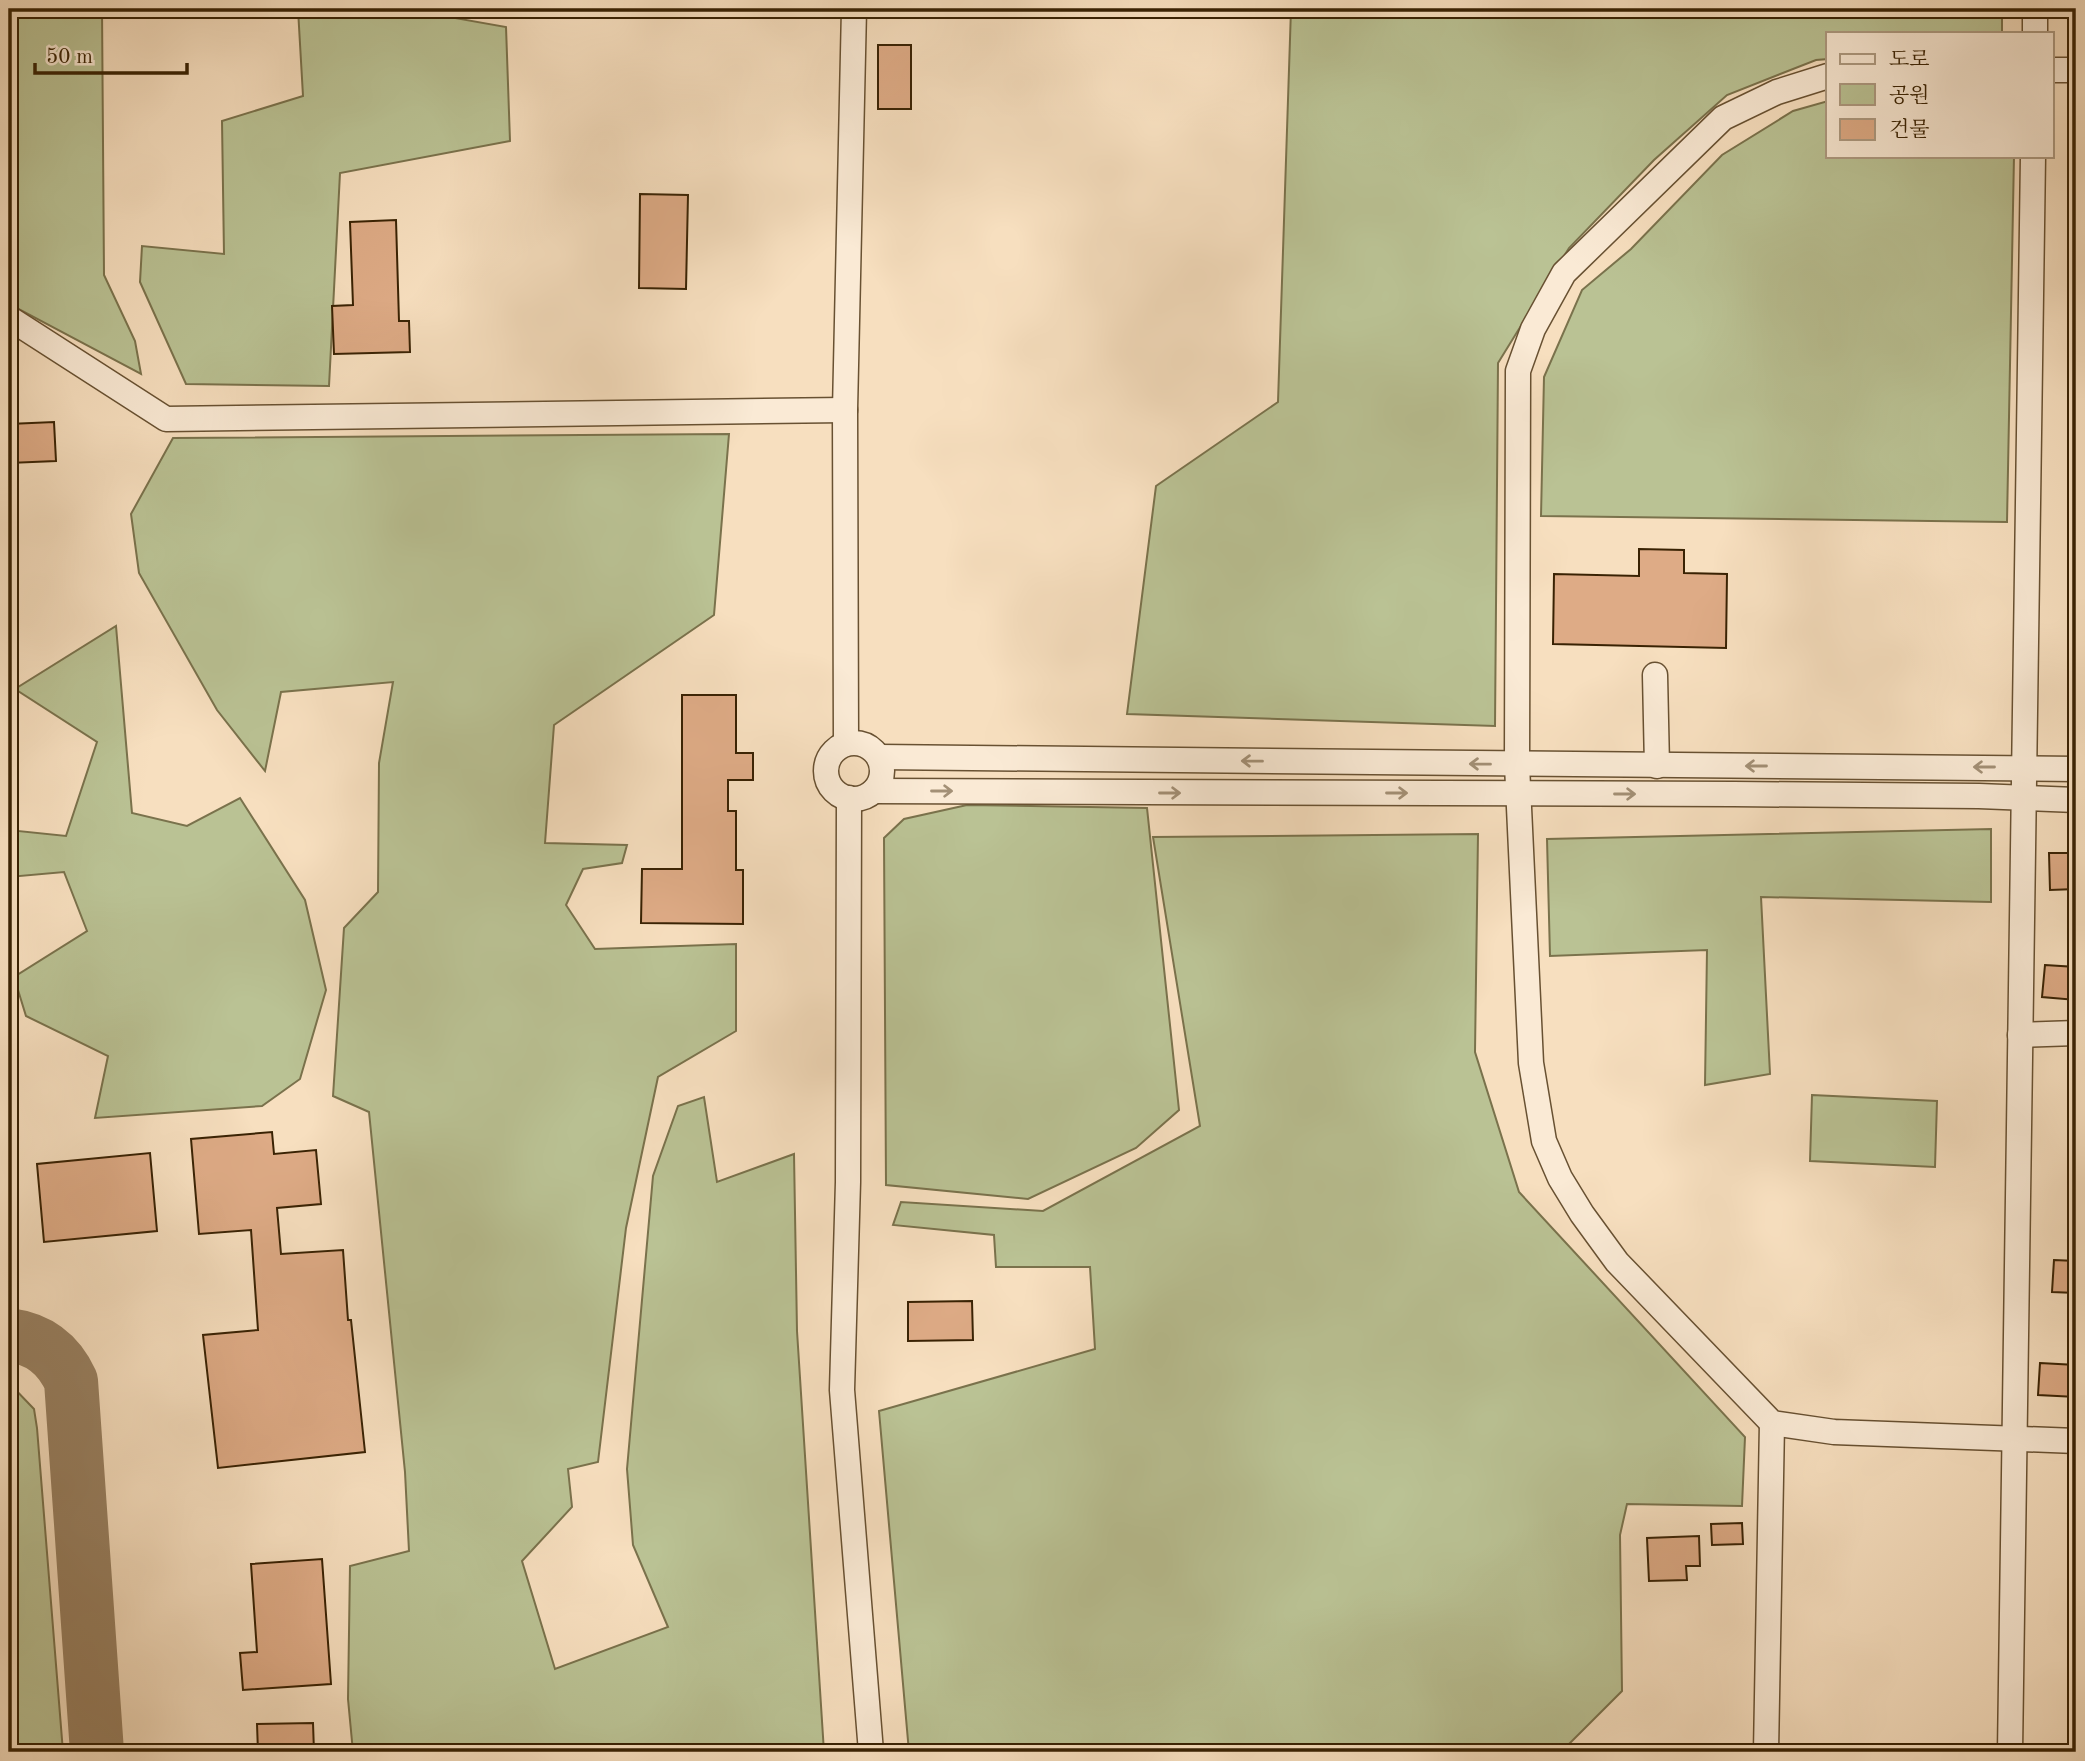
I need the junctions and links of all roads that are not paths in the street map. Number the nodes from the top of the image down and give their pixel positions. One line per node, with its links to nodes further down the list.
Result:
1 (854, 9): 9 (street)
2 (2035, 9): 3 (street)
3 (2035, 32)
4 (2054, 70): 5 (street)
5 (2076, 70)
6 (1826, 77): 13 (street)
7 (2033, 158): 15 (street)
8 (9, 318): 9 (street)
9 (845, 410): 11 (street)
10 (1656, 676): 14 (street)
11 (846, 743): 12 (street); 20 (street)
12 (879, 757): 13 (street, one-way to 12); 17 (street)
13 (1517, 765): 14 (street); 18 (street)
14 (1657, 766): 15 (street, one-way to 14)
15 (2024, 768): 16 (street); 19 (street)
16 (2076, 769)
17 (874, 791): 18 (street, one-way to 18); 20 (street)
18 (1519, 794): 19 (street, one-way to 19); 24 (street)
19 (2024, 797): 21 (street); 23 (street)
20 (849, 799): 27 (street)
21 (2076, 800)
22 (2076, 1033): 23 (street)
23 (2020, 1035): 25 (street)
24 (1772, 1423): 25 (street); 28 (street)
25 (2014, 1440): 26 (street); 29 (street)
26 (2076, 1441)
27 (871, 1752)
28 (1766, 1752)
29 (2010, 1752)

